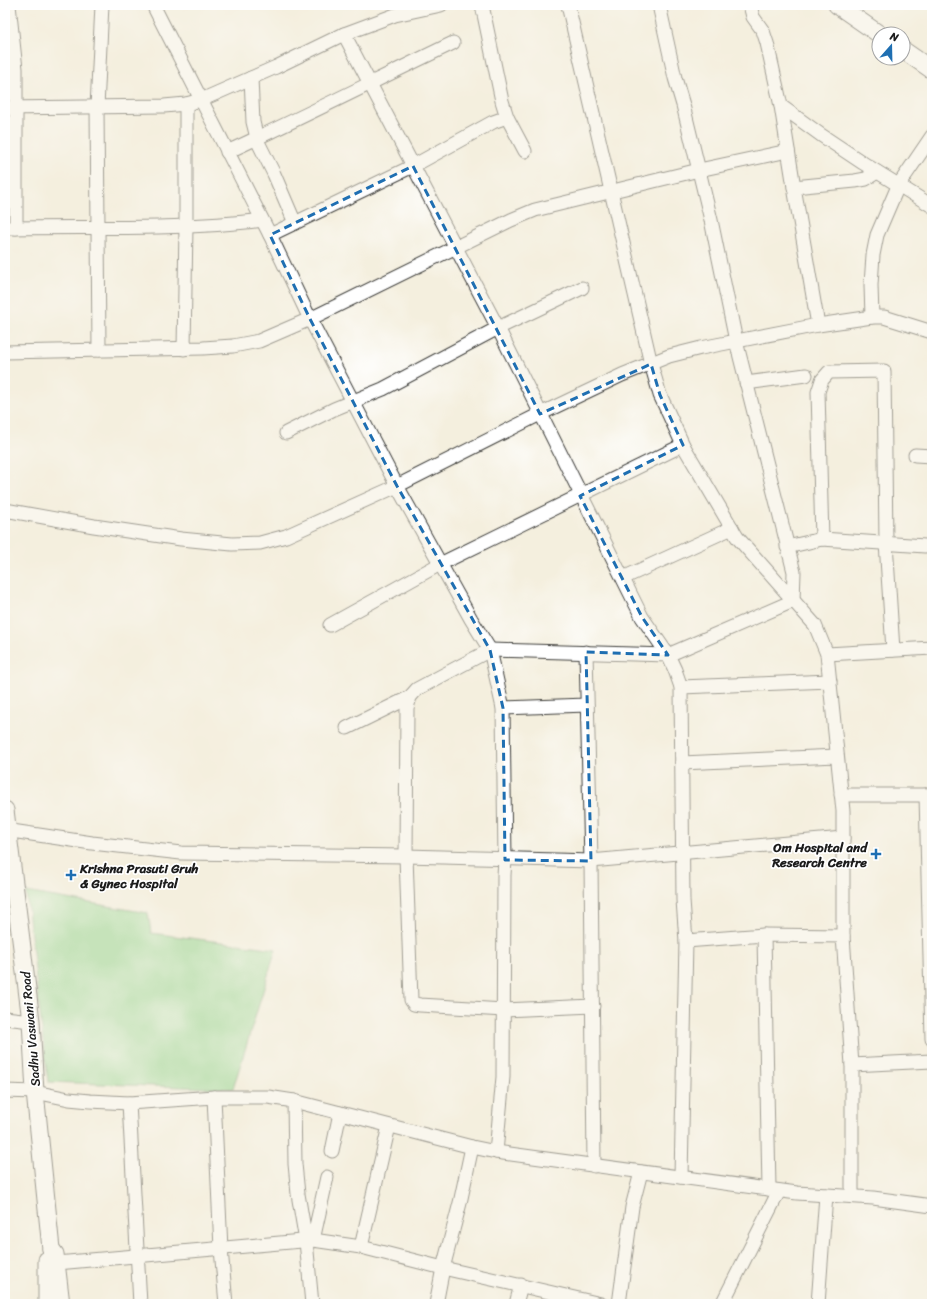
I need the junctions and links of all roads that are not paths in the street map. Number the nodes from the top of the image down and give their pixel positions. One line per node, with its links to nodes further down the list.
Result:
1 (8, 5): 21 (street)
2 (102, 5): 20 (street)
3 (153, 5): 17 (street)
4 (441, 5): 11 (street)
5 (482, 5): 22 (street)
6 (568, 5): 33 (street)
7 (659, 5): 29 (street)
8 (750, 5): 19 (street)
9 (837, 5): 10 (street)
10 (871, 28)
11 (344, 34): 15 (street); 16 (street)
12 (453, 43): 16 (street)
13 (911, 56): 14 (street)
14 (932, 70)
15 (251, 78): 17 (street); 24 (street)
16 (369, 83): 24 (street); 28 (street)
17 (201, 100): 18 (street); 27 (street)
18 (186, 104): 20 (street); 37 (street)
19 (781, 106): 26 (street); 30 (street)
20 (97, 107): 21 (street); 39 (street)
21 (10, 108): 38 (street)
22 (507, 116): 25 (street); 28 (street)
23 (932, 136): 31 (street)
24 (257, 138): 27 (street); 36 (street)
25 (525, 151)
26 (788, 151): 29 (street); 32 (street)
27 (228, 152): 35 (street)
28 (413, 166): 36 (street); 41 (street)
29 (699, 170): 33 (street); 48 (street)
30 (877, 172): 31 (street); 32 (street)
31 (898, 186): 34 (street); 43 (street)
32 (794, 187): 45 (street)
33 (612, 192): 41 (street); 52 (street)
34 (932, 206)
35 (262, 220): 37 (street); 40 (street)
36 (295, 223): 40 (street)
37 (186, 226): 39 (street); 49 (street)
38 (10, 228): 39 (street)
39 (97, 228): 50 (street)
40 (270, 235): 44 (street)
41 (455, 248): 44 (street); 46 (street)
42 (582, 288): 46 (street)
43 (872, 317): 45 (street); 47 (street)
44 (310, 319): 49 (street); 55 (street)
45 (818, 325): 48 (street)
46 (498, 328): 55 (street); 56 (street)
47 (932, 332)
48 (736, 341): 52 (street); 54 (street)
49 (184, 349): 50 (street)
50 (99, 350): 51 (street)
51 (5, 352)
52 (651, 364): 56 (street); 58 (street)
53 (806, 375): 54 (street)
54 (746, 383): 68 (street)
55 (353, 402): 57 (street); 61 (street)
56 (540, 414): 61 (street); 62 (street)
57 (286, 433)
58 (683, 445): 62 (street); 64 (street)
59 (915, 455): 60 (street)
60 (932, 456)
61 (398, 486): 63 (street); 69 (street)
62 (580, 496): 69 (street); 70 (street)
63 (5, 510)
64 (732, 528): 70 (street); 71 (street)
65 (822, 539): 66 (street); 66 (street); 68 (street)
66 (886, 543): 67 (street); 75 (street)
67 (925, 546)
68 (787, 547): 71 (street)
69 (440, 564): 72 (street); 74 (street)
70 (623, 578): 78 (street)
71 (793, 601): 77 (street); 78 (street)
72 (330, 625)
73 (932, 648): 75 (street)
74 (490, 650): 76 (street); 81 (street); 83 (street)
75 (893, 650): 77 (street)
76 (586, 652): 78 (street); 82 (street)
77 (827, 654): 79 (street)
78 (668, 655): 80 (street)
79 (830, 681): 80 (street); 85 (street)
80 (681, 687): 86 (street)
81 (410, 697): 84 (street); 93 (street)
82 (587, 704): 83 (street); 95 (street)
83 (503, 708): 94 (street)
84 (347, 728)
85 (837, 756): 86 (street); 87 (street)
86 (682, 763): 92 (street)
87 (841, 795): 88 (street); 91 (street)
88 (929, 795): 103 (street)
89 (5, 810): 90 (street, Sadhu Vaswani Road)
90 (7, 831): 93 (street); 102 (street, Sadhu Vaswani Road)
91 (843, 838): 92 (street); 97 (street)
92 (683, 854): 95 (street); 98 (street)
93 (406, 856): 94 (street); 100 (street)
94 (505, 860): 95 (street); 100 (street)
95 (591, 861): 99 (street)
96 (764, 935): 97 (street); 98 (street); 120 (street)
97 (843, 936): 105 (street)
98 (686, 941): 119 (street)
99 (593, 1006): 100 (street); 116 (street)
100 (504, 1010): 115 (street)
101 (5, 1018): 102 (street)
102 (31, 1021): 107 (street, Sadhu Vaswani Road)
103 (932, 1039)
104 (932, 1061): 105 (street)
105 (852, 1065): 122 (street)
106 (5, 1091): 107 (street)
107 (35, 1092): 110 (street); 127 (street, Sadhu Vaswani Road)
108 (214, 1098): 109 (street); 110 (street); 126 (street)
109 (294, 1100): 111 (street); 124 (street)
110 (129, 1103): 128 (street)
111 (340, 1113): 112 (street); 114 (street)
112 (389, 1126): 113 (street); 125 (street)
113 (472, 1147): 115 (street); 129 (street)
114 (332, 1151)
115 (496, 1152): 116 (street)
116 (594, 1166): 117 (street)
117 (641, 1172): 119 (street); 139 (street)
118 (327, 1177): 124 (street)
119 (681, 1177): 120 (street)
120 (774, 1190): 121 (street); 140 (street)
121 (826, 1196): 122 (street); 141 (street)
122 (852, 1196): 123 (street)
123 (932, 1206)
124 (309, 1241): 125 (street); 126 (street); 135 (street)
125 (361, 1247): 129 (street)
126 (221, 1249): 128 (street); 134 (street)
127 (54, 1256): 128 (street); 131 (street); 132 (street, Sadhu Vaswani Road)
128 (137, 1256): 133 (street)
129 (443, 1268): 130 (street); 136 (street)
130 (521, 1285): 137 (street); 138 (street)
131 (47, 1304)
132 (60, 1304)
133 (140, 1304)
134 (226, 1304)
135 (312, 1304)
136 (436, 1304)
137 (516, 1304)
138 (601, 1304)
139 (619, 1304)
140 (722, 1304)
141 (818, 1304)

